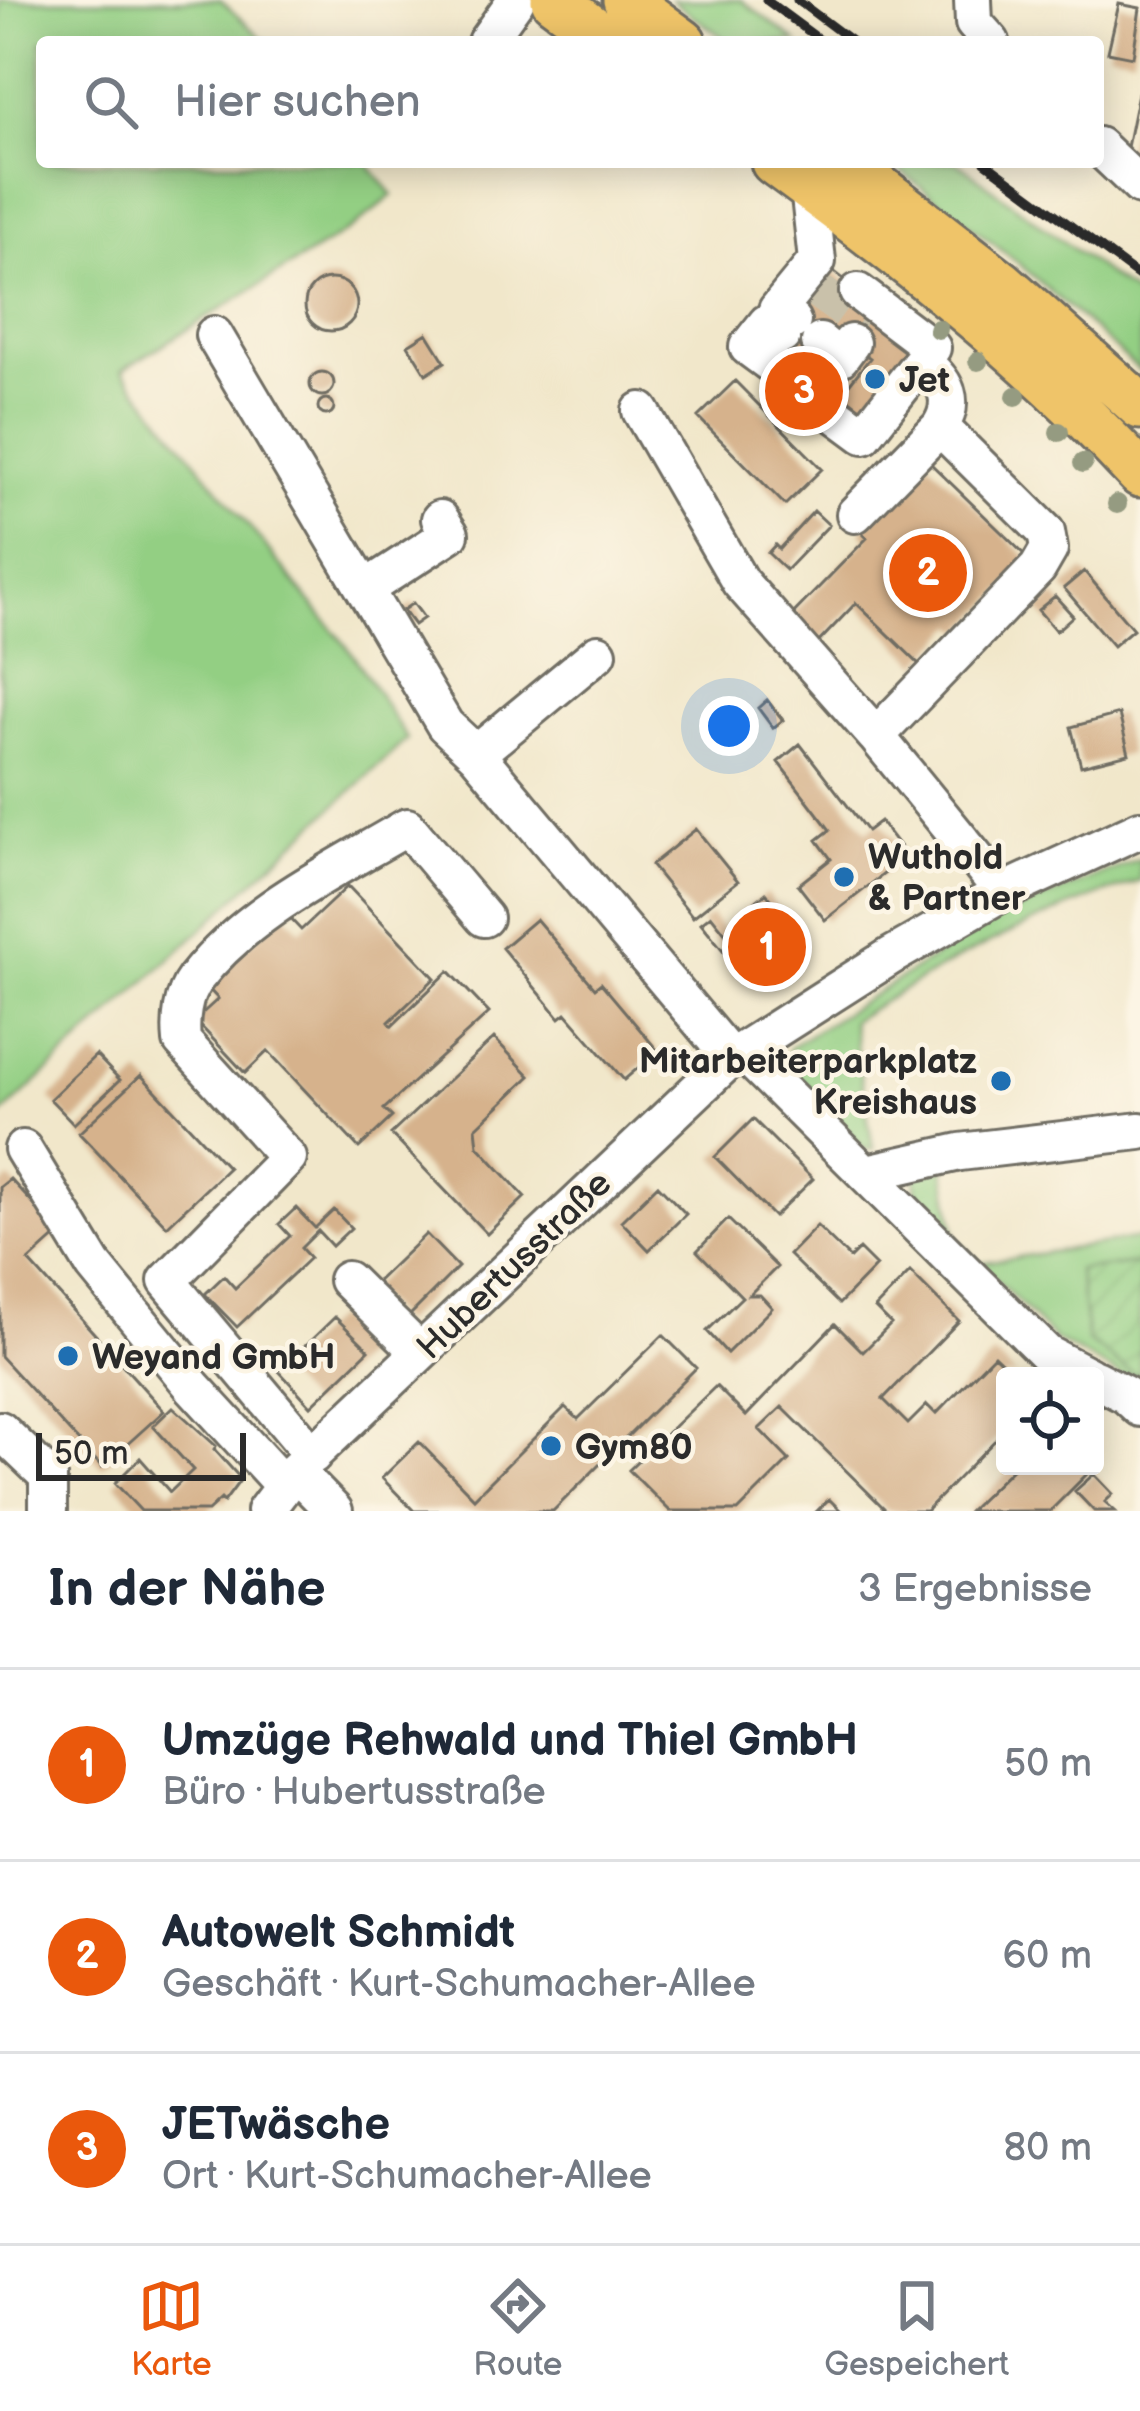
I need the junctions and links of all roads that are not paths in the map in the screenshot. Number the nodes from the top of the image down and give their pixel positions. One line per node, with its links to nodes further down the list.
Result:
1 (516, 0): 4 (street)
2 (554, 0): 5 (main road)
3 (626, 0): 6 (main road)
4 (490, 36)
5 (603, 36)
6 (675, 36)
7 (1104, 152): 9 (street)
8 (810, 170): 10 (main road); 11 (street); 15 (main road)
9 (1140, 186)
10 (966, 307): 11 (street); 18 (main road)
11 (823, 316): 13 (street)
12 (214, 335): 21 (street)
13 (922, 362): 14 (street); 17 (street)
14 (818, 400)
15 (1140, 406)
16 (641, 411): 23 (street)
17 (940, 427): 19 (street); 23 (street)
18 (1140, 474)
19 (855, 514)
20 (440, 519): 21 (street)
21 (365, 589): 24 (street)
22 (598, 653): 24 (street)
23 (876, 736): 28 (street)
24 (476, 754): 30 (street)
25 (1140, 819): 27 (street, Hubertusstraße)
26 (1140, 829): 27 (street, Hubertusstraße)
27 (1103, 844): 28 (street, Hubertusstraße)
28 (1003, 892): 30 (street, Hubertusstraße)
29 (484, 918): 40 (street)
30 (737, 1055): 33 (street); 35 (street, Hubertusstraße)
31 (1140, 1131): 33 (street)
32 (23, 1149): 40 (street)
33 (867, 1173): 36 (street)
34 (346, 1280): 35 (street)
35 (420, 1352): 40 (street, Hubertusstraße)
36 (1071, 1367)
37 (1104, 1384): 38 (street)
38 (1140, 1408)
39 (0, 1430): 41 (street)
40 (289, 1481): 42 (street)
41 (48, 1511)
42 (334, 1511)

